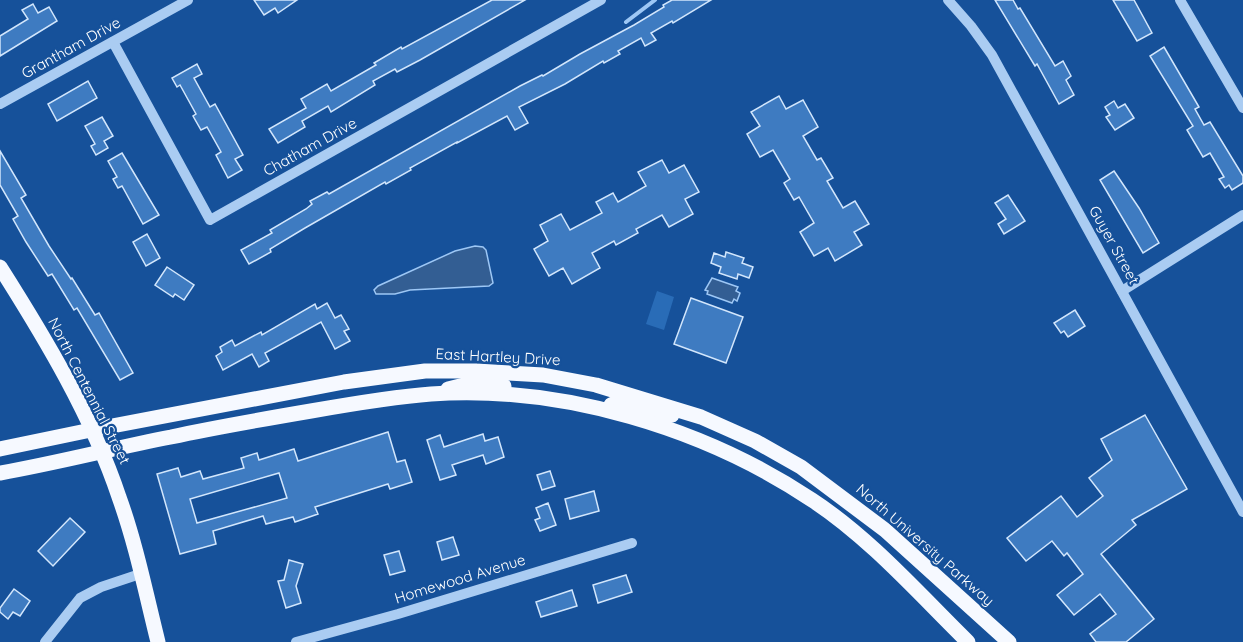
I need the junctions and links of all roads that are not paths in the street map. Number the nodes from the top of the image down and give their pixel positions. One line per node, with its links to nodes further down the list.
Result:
1 (188, 0): 5 (street, Grantham Drive)
2 (602, 0): 5 (street, Chatham Drive)
3 (948, 0): 10 (street, Guyer Street)
4 (1180, 0): 7 (street)
5 (113, 42): 6 (street, Grantham Drive)
6 (0, 104)
7 (1243, 108)
8 (1243, 215): 10 (street)
9 (0, 267): 15 (main road, North Centennial Street)
10 (1122, 291): 20 (street, Guyer Street)
11 (597, 385): 12 (main road); 14 (main road, East Hartley Drive); 15 (main road, East Hartley Drive)
12 (422, 395): 13 (main road); 17 (main road)
13 (608, 410): 14 (main road); 26 (main road)
14 (690, 413): 18 (main road, East Hartley Drive)
15 (91, 430): 16 (main road); 17 (main road, North Centennial Street)
16 (0, 449)
17 (102, 452): 19 (main road); 22 (main road, North Centennial Street)
18 (785, 458): 27 (main road, North University Parkway)
19 (0, 473)
20 (1243, 512)
21 (632, 543): 25 (street, Homewood Avenue)
22 (141, 574): 23 (street); 24 (main road, North Centennial Street)
23 (45, 642)
24 (158, 642)
25 (296, 642)
26 (968, 642)
27 (1008, 642)

